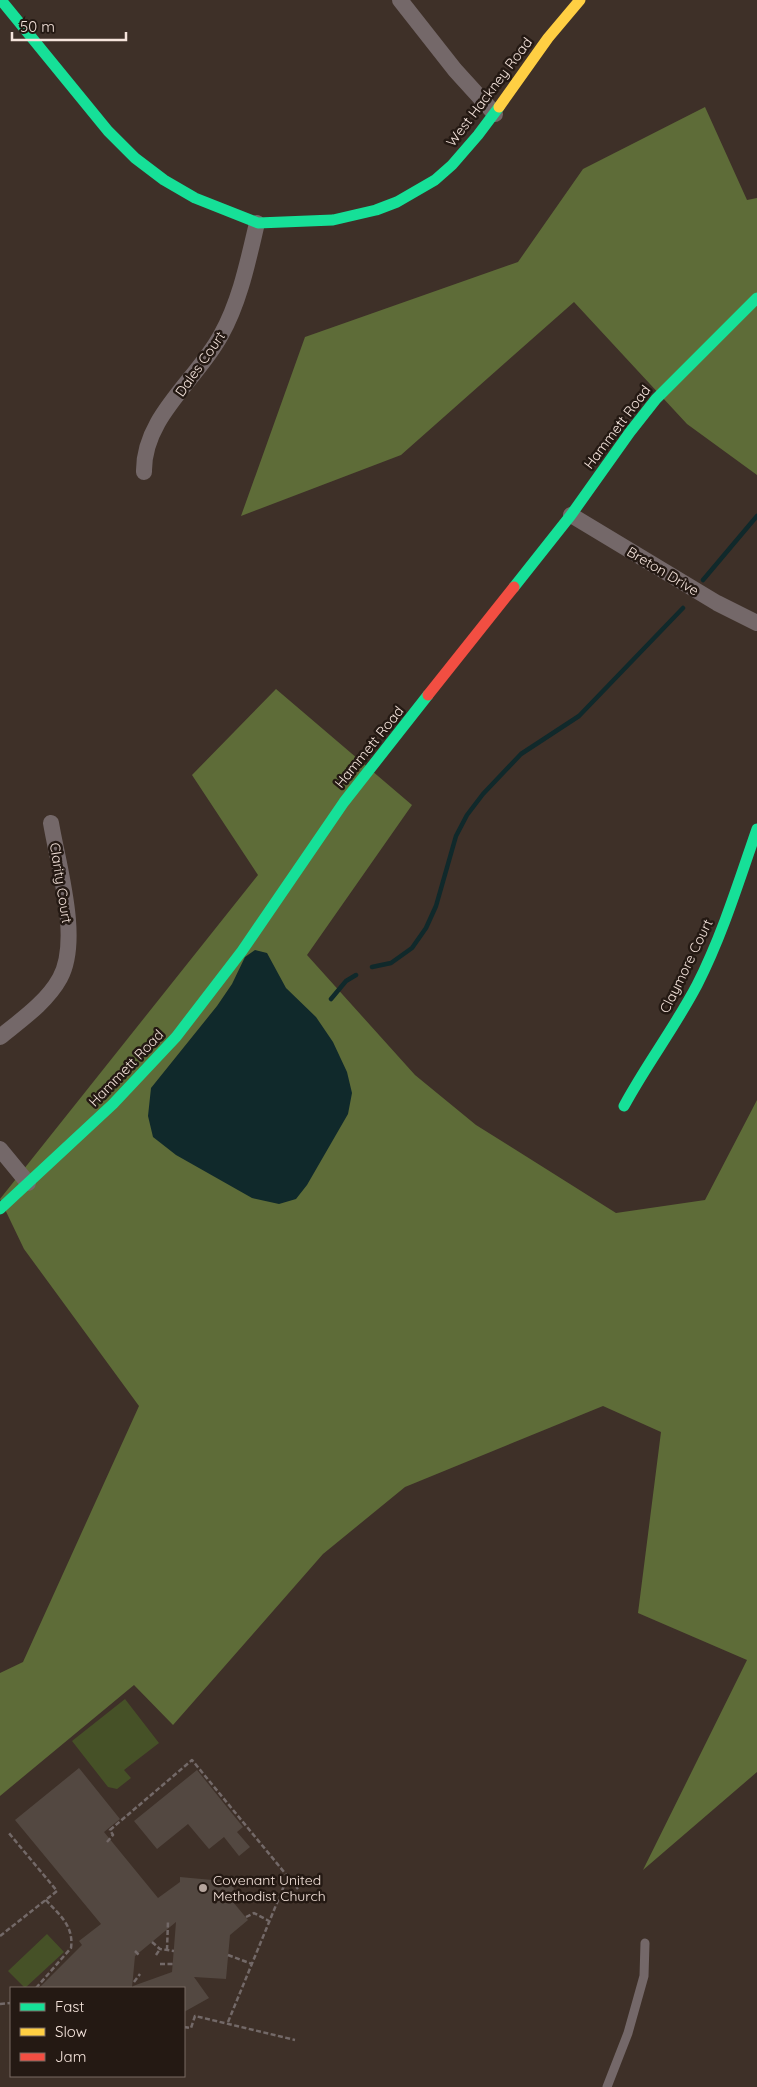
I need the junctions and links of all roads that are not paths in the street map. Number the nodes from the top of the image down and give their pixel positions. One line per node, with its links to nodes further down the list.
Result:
1 (1, 0): 5 (street, West Hackney Road)
2 (400, 0): 4 (street)
3 (580, 0): 4 (street, West Hackney Road)
4 (495, 114): 5 (street, West Hackney Road)
5 (258, 223): 7 (street, Dales Court)
6 (757, 298): 8 (street, Hammett Road)
7 (144, 472)
8 (571, 515): 9 (street, Breton Drive); 15 (street, Hammett Road)
9 (757, 622)
10 (51, 823): 12 (street, Clarity Court)
11 (757, 829): 13 (street, Claymore Court)
12 (0, 1037)
13 (624, 1106)
14 (0, 1150): 15 (street)
15 (28, 1183): 16 (street, Hammett Road)
16 (0, 1209)
17 (645, 1943): 18 (lane)
18 (607, 2087)

